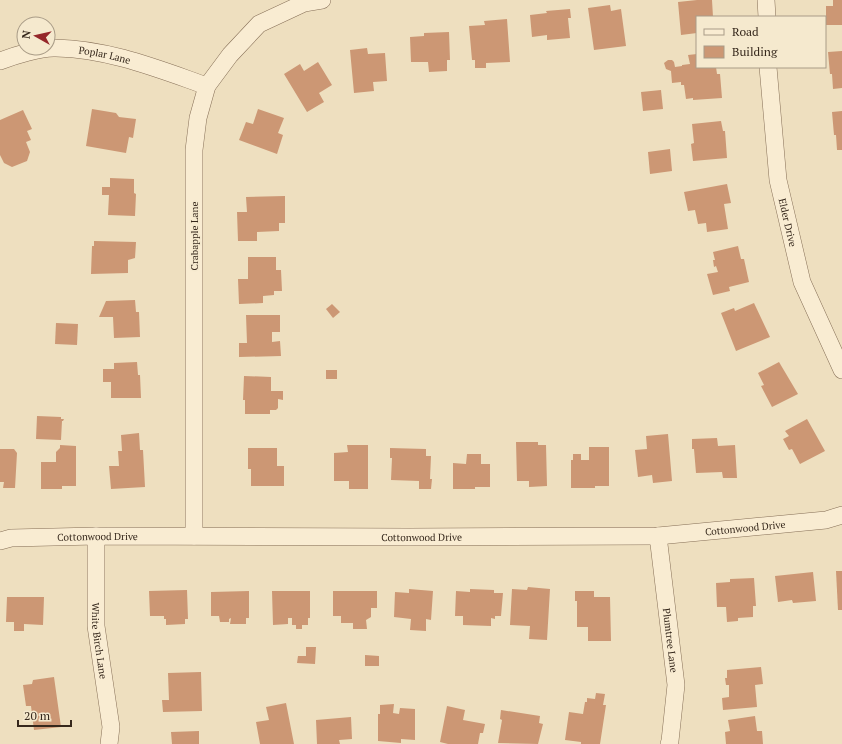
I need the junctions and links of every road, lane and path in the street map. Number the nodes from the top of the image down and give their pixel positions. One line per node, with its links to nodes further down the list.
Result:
1 (322, 0): 6 (street, Crabapple Lane)
2 (766, 0): 3 (street)
3 (767, 16)
4 (0, 61): 6 (street, Poplar Lane)
5 (768, 68): 7 (street, Elder Drive)
6 (207, 86): 10 (street, Crabapple Lane)
7 (842, 370)
8 (842, 515): 11 (street, Cottonwood Drive)
9 (96, 536): 10 (street, Cottonwood Drive); 12 (street, Cottonwood Drive); 13 (street, White Birch Lane)
10 (194, 536): 11 (street, Cottonwood Drive)
11 (658, 536): 14 (street, Plumtree Lane)
12 (0, 541)
13 (109, 744)
14 (669, 744)

